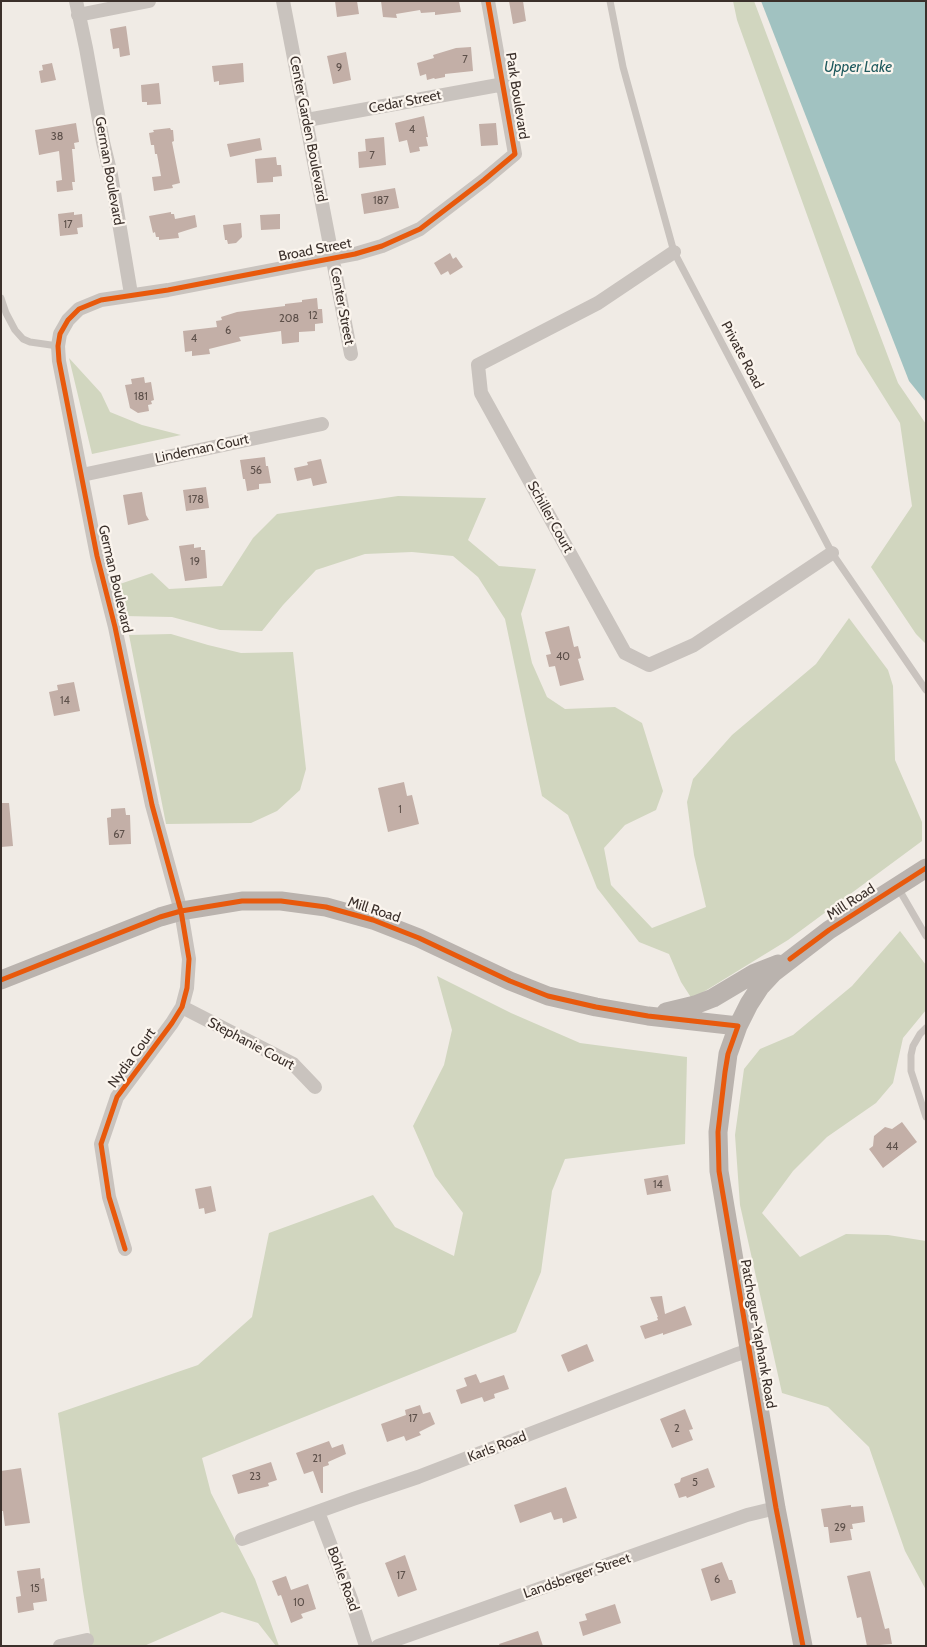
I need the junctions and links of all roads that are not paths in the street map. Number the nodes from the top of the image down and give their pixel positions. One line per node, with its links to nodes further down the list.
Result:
1 (149, 1): 5 (street)
2 (283, 1): 7 (street, Center Garden Boulevard)
3 (488, 1): 6 (street, Park Boulevard)
4 (610, 1): 9 (lane, Private Road)
5 (77, 8): 11 (street, German Boulevard)
6 (504, 84): 7 (street, Cedar Street); 8 (street, Park Boulevard)
7 (307, 120): 10 (street, Center Garden Boulevard)
8 (484, 180): 10 (street, Broad Street)
9 (674, 252): 17 (lane, Private Road); 17 (street, Schiller Court)
10 (334, 257): 11 (street, Broad Street); 14 (street, Center Street)
11 (131, 294): 13 (street, German Boulevard)
12 (1, 298): 13 (lane)
13 (58, 346): 16 (street, German Boulevard)
14 (352, 354)
15 (322, 424): 16 (street, Lindeman Court)
16 (82, 475): 21 (street, German Boulevard)
17 (832, 553): 18 (lane, Private Road)
18 (926, 690)
19 (926, 868): 20 (main road, Mill Road)
20 (897, 886): 22 (lane); 23 (main road, Mill Road)
21 (181, 911): 24 (main road, Mill Road); 25 (street, Nydia Court); 26 (main road, Mill Road)
22 (926, 936)
23 (790, 959): 26 (main road); 27 (main road, Mill Road)
24 (1, 980)
25 (182, 1007): 29 (street, Stephanie Court); 31 (street, Nydia Court)
26 (648, 1016): 27 (main road, Mill Road)
27 (738, 1026): 32 (main road, Patchogue-Yaphank Road)
28 (926, 1028): 30 (lane)
29 (315, 1087)
30 (926, 1117)
31 (125, 1249)
32 (750, 1350): 33 (main road, Patchogue-Yaphank Road); 34 (street, Karls Road)
33 (776, 1508): 39 (street, Landsberger Street); 40 (main road, Patchogue-Yaphank Road)
34 (318, 1512): 35 (street, Karls Road); 38 (street, Bohle Road)
35 (242, 1540)
36 (87, 1640): 37 (street)
37 (60, 1646)
38 (366, 1646)
39 (378, 1646)
40 (803, 1646)

